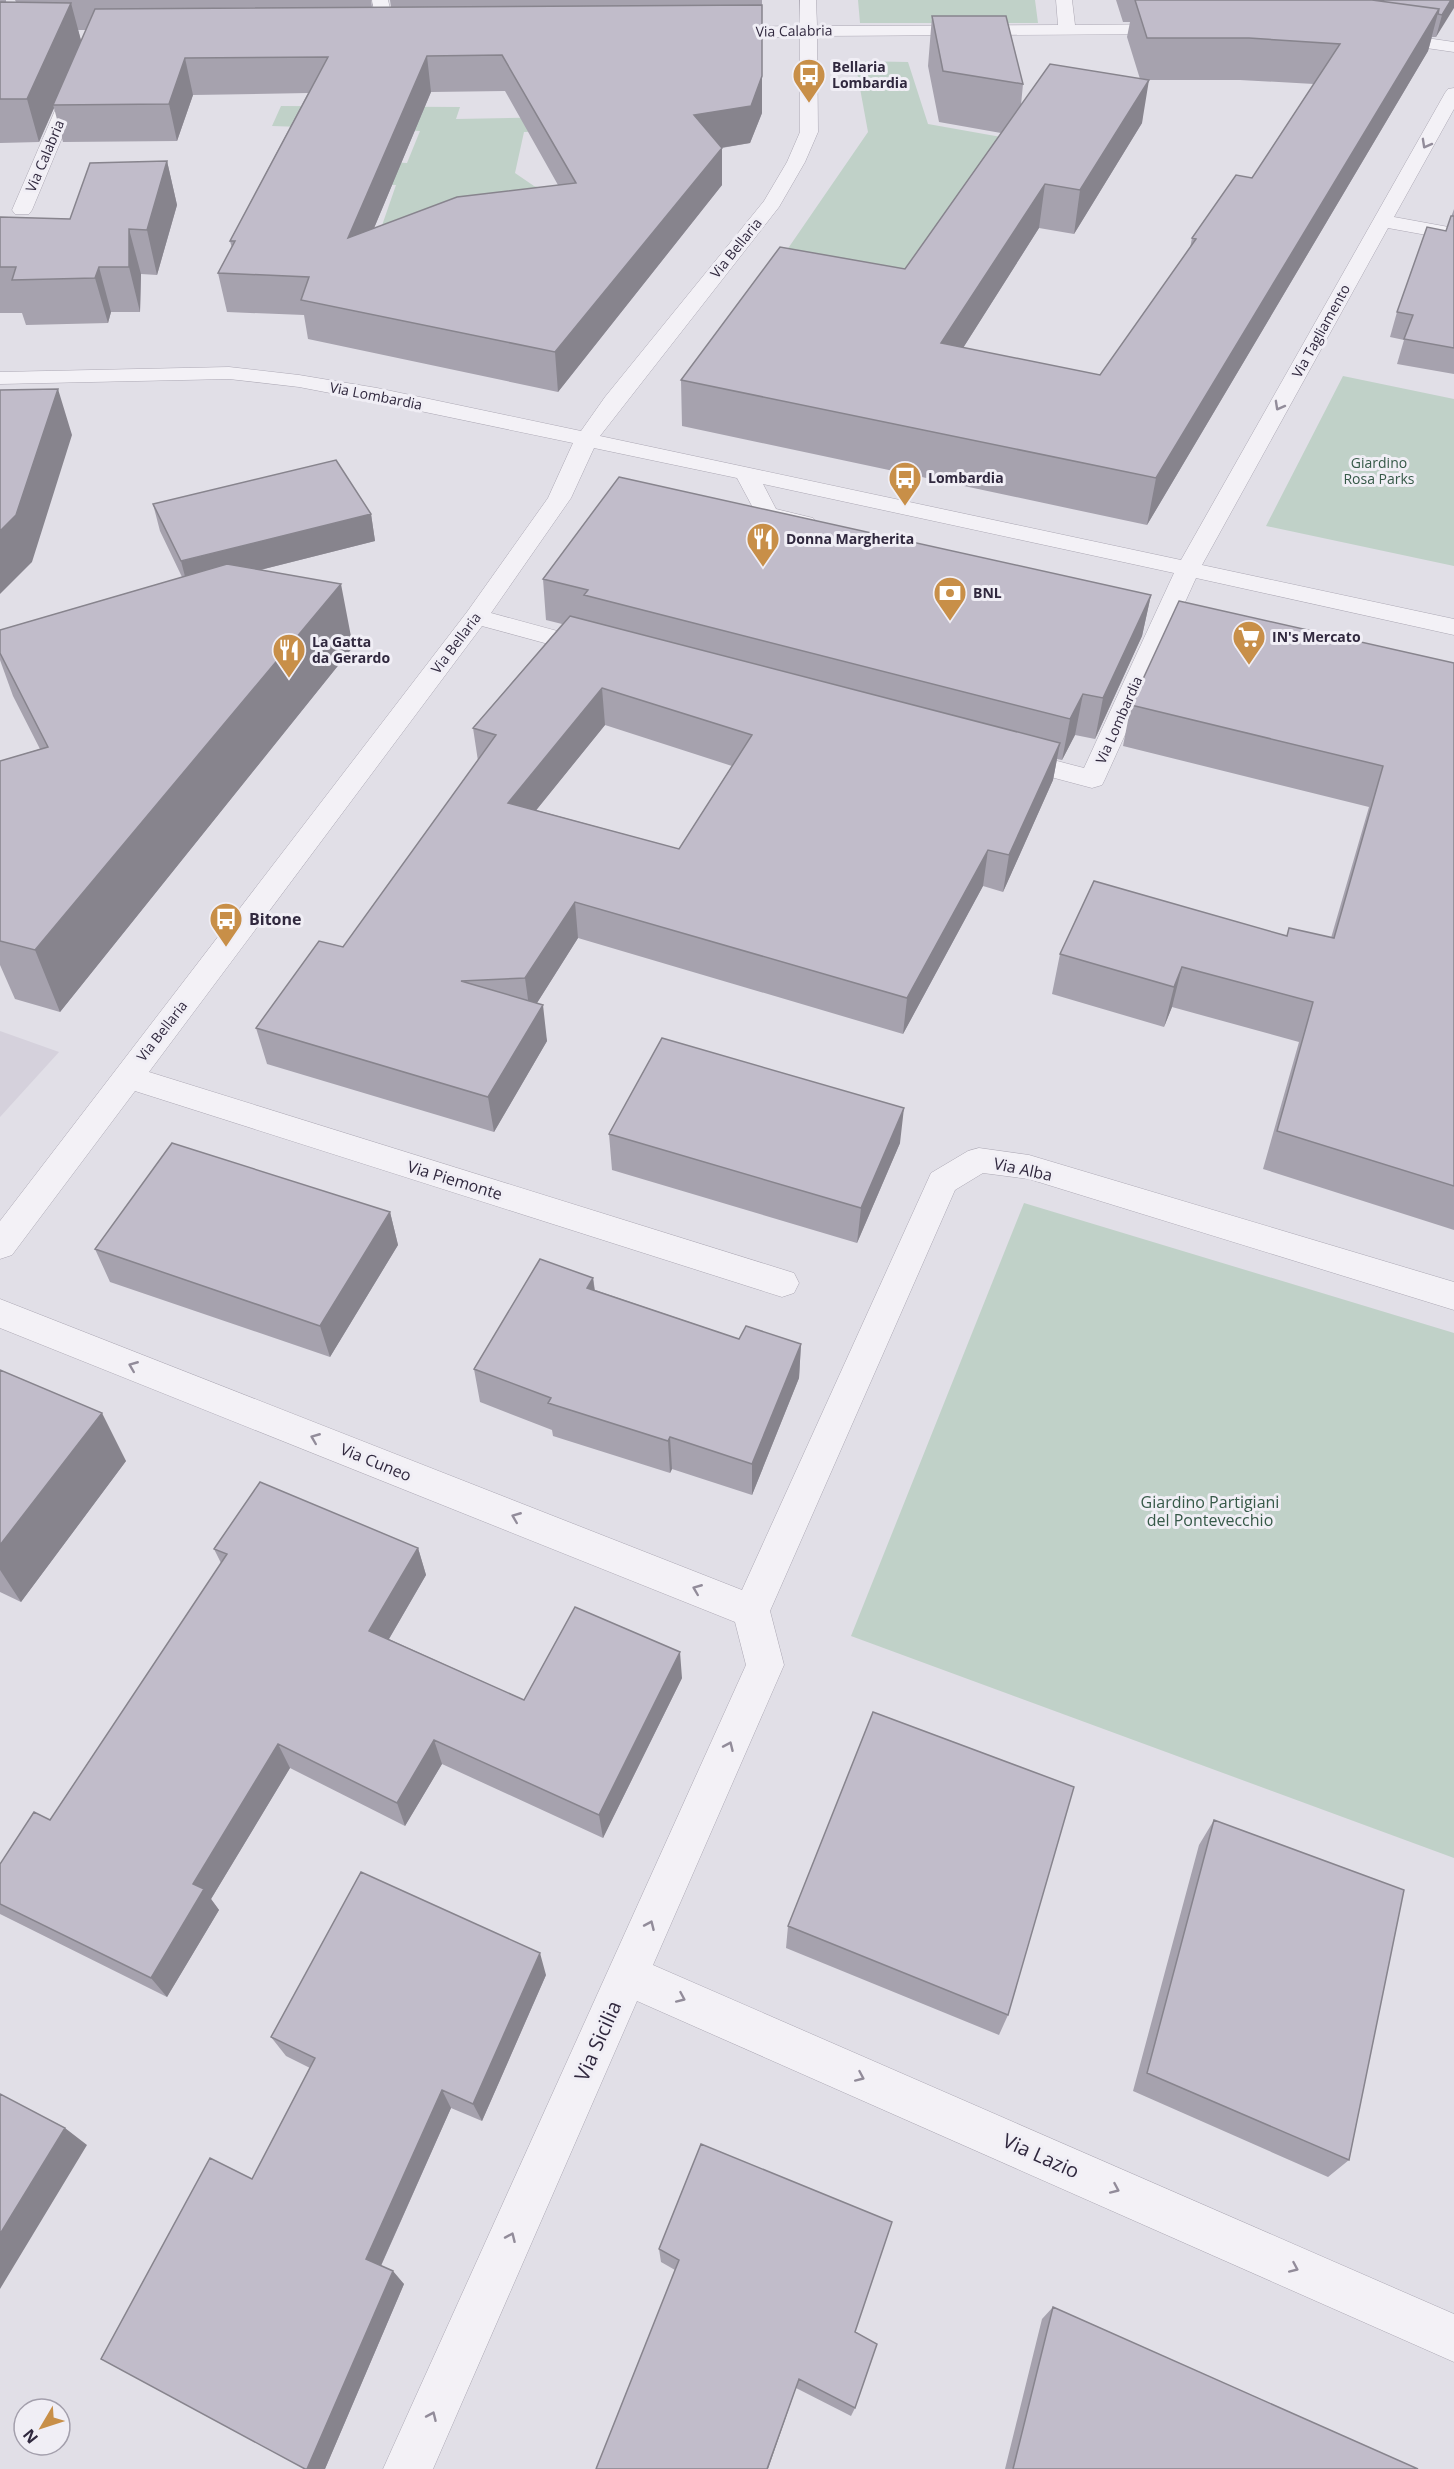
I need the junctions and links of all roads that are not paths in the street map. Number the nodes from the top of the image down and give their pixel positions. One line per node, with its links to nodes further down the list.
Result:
1 (380, 0): 9 (street)
2 (808, 0): 6 (street, Via Bellaria)
3 (1064, 0): 5 (street)
4 (1189, 28): 5 (street, Via Calabria)
5 (1067, 29): 6 (street, Via Calabria)
6 (809, 31): 7 (street, Via Calabria); 17 (street, Via Bellaria)
7 (708, 32)
8 (1364, 34): 10 (street)
9 (388, 37)
10 (1454, 47)
11 (82, 69): 13 (street, Via Calabria)
12 (1454, 93): 14 (street, Via Tagliamento, one-way to 14)
13 (22, 210)
14 (1383, 221): 15 (street); 20 (street, Via Tagliamento, one-way to 20)
15 (1454, 234)
16 (0, 378): 17 (street, Via Lombardia)
17 (586, 440): 18 (street, Via Lombardia); 22 (street, Via Bellaria)
18 (746, 473): 19 (street); 20 (street, Via Lombardia)
19 (825, 527)
20 (1188, 569): 21 (street, Via Tagliamento); 23 (street, Via Lombardia)
21 (1170, 604): 25 (street, Via Lombardia)
22 (476, 617): 24 (street); 26 (street, Via Bellaria)
23 (1454, 627)
24 (624, 656)
25 (990, 752)
26 (127, 1077): 27 (street, Via Bellaria); 28 (street, Via Piemonte)
27 (0, 1246)
28 (782, 1283)
29 (1454, 1296): 31 (street, Via Alba)
30 (0, 1313): 31 (street, Via Cuneo, one-way to 30)
31 (751, 1611): 32 (street, Via Sicilia, one-way to 31)
32 (627, 1975): 33 (street, Via Lazio, one-way to 33); 34 (street, Via Sicilia, one-way to 32)
33 (1454, 2338)
34 (408, 2469)

